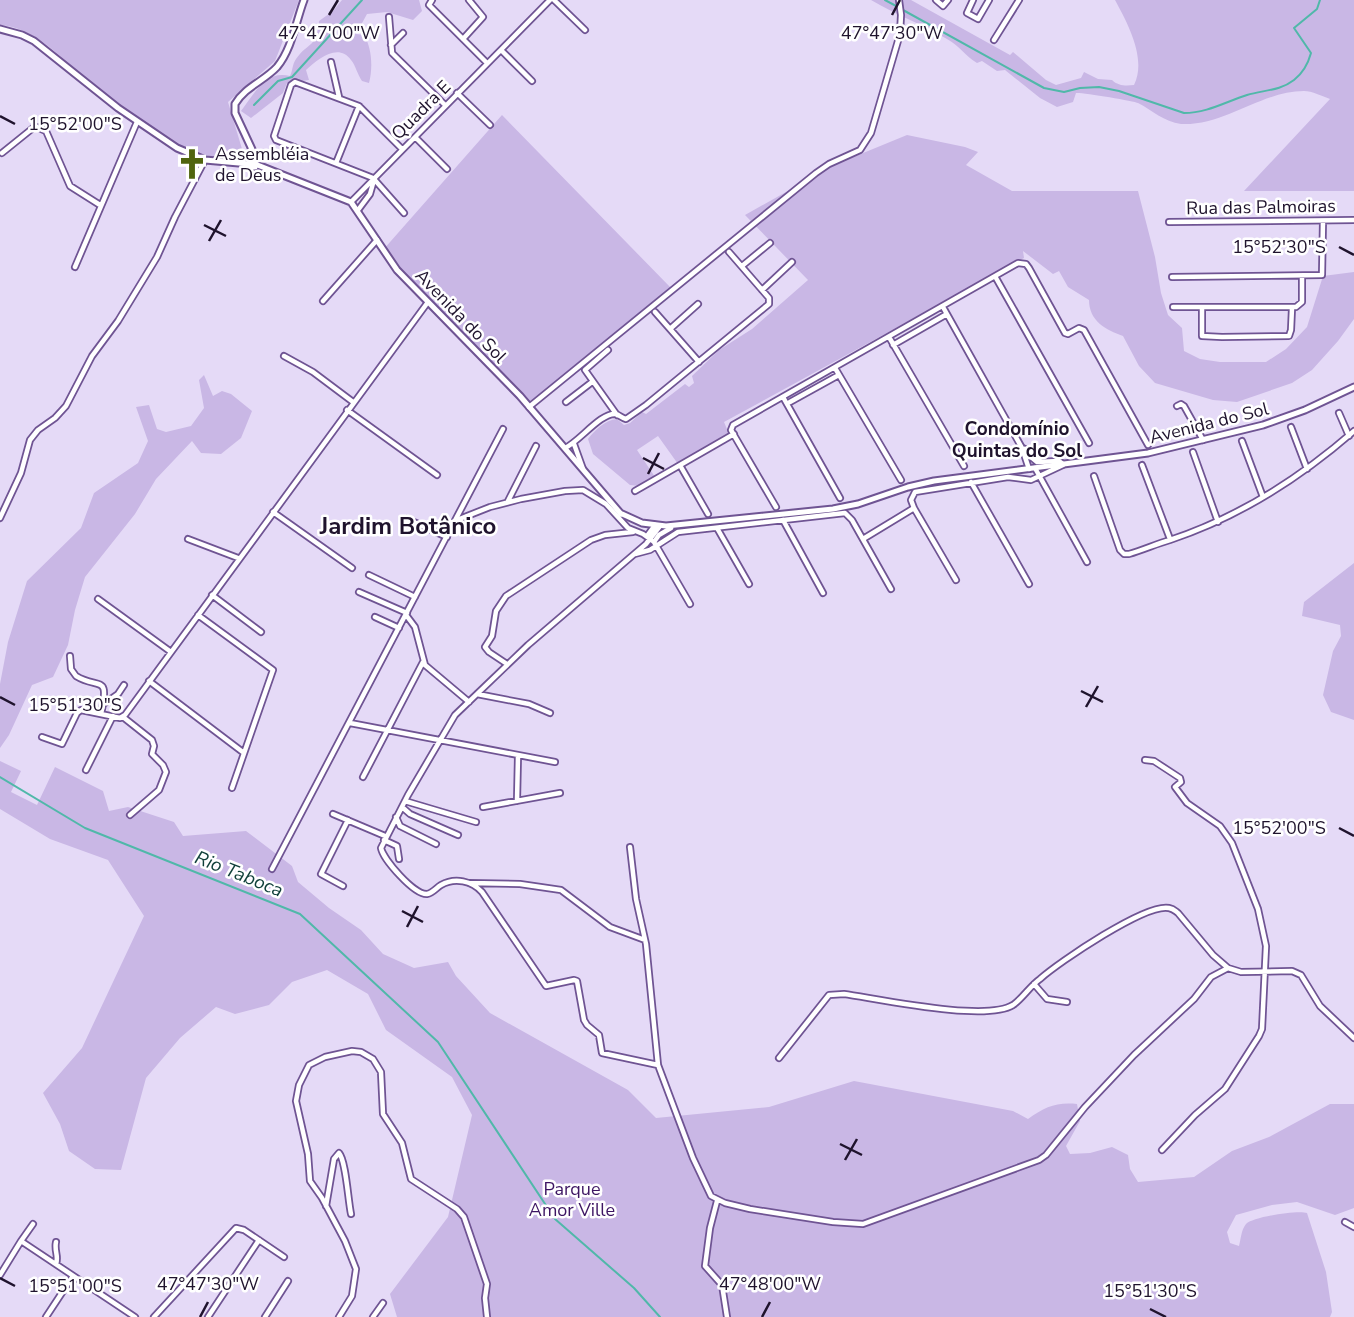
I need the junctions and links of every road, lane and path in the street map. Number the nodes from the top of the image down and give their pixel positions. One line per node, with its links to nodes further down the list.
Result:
1 (304, 0): 33 (street)
2 (469, 0): 15 (street)
3 (552, 0): 13 (street); 18 (street, Quadra E)
4 (936, 0): 5 (street)
5 (948, 0)
6 (972, 0): 7 (street)
7 (989, 0)
8 (1019, 0): 16 (street)
9 (430, 2): 15 (street)
10 (899, 2): 81 (street)
11 (390, 17): 17 (street)
12 (0, 29): 26 (street, Avenida do Sol)
13 (585, 30)
14 (403, 33): 17 (street)
15 (463, 39): 20 (street)
16 (995, 40)
17 (390, 46): 24 (street)
18 (501, 50): 20 (street, Quadra E); 21 (street)
19 (331, 62): 23 (street)
20 (487, 63): 22 (street, Quadra E)
21 (532, 81)
22 (457, 93): 24 (street, Quadra E); 27 (street)
23 (339, 98): 25 (street); 32 (street)
24 (444, 105): 28 (street, Quadra E)
25 (359, 106): 29 (street); 32 (street)
26 (137, 122): 31 (street, Avenida do Sol); 37 (street)
27 (490, 125)
28 (415, 137): 29 (street, Quadra E); 34 (street)
29 (402, 149): 35 (street, Quadra E)
30 (2, 153): 37 (street)
31 (205, 160): 33 (street, Avenida do Sol); 119 (street)
32 (336, 163): 35 (street)
33 (253, 165): 36 (street, Avenida do Sol)
34 (447, 169)
35 (374, 178): 36 (street); 38 (street); 39 (street)
36 (351, 202): 38 (street, Avenida do Sol)
37 (101, 205): 48 (street)
38 (358, 209): 43 (street, Avenida do Sol)
39 (404, 213)
40 (1354, 220): 41 (street, Rua das Palmoiras)
41 (1323, 221): 42 (street, Rua das Palmoiras); 49 (street)
42 (1169, 222)
43 (377, 240): 53 (street); 54 (street, Avenida do Sol)
44 (770, 243): 47 (street)
45 (729, 252): 47 (street)
46 (792, 262): 52 (street)
47 (742, 266): 52 (street)
48 (75, 267)
49 (1302, 276): 50 (street); 59 (street)
50 (1172, 277)
51 (996, 278): 56 (street); 92 (street); 94 (street)
52 (762, 290): 69 (street)
53 (323, 301)
54 (428, 302): 77 (street); 81 (street, Avenida do Sol)
55 (698, 304): 63 (street)
56 (943, 307): 61 (street); 62 (street)
57 (1173, 307): 58 (street)
58 (1202, 307): 59 (street); 59 (street)
59 (1292, 308)
60 (655, 312): 63 (street)
61 (947, 314): 64 (street); 97 (street)
62 (910, 325): 64 (street); 65 (street)
63 (670, 329): 69 (street)
64 (915, 332): 66 (street)
65 (889, 337): 66 (street); 70 (street)
66 (893, 345): 102 (street)
67 (608, 350): 72 (street)
68 (284, 356): 77 (street)
69 (699, 362): 84 (street)
70 (835, 368): 73 (street); 109 (street)
71 (837, 376): 75 (street)
72 (593, 382): 78 (street); 84 (street)
73 (808, 382): 75 (street); 76 (street)
74 (1354, 387): 90 (street, Avenida do Sol)
75 (814, 389): 79 (street)
76 (783, 397): 88 (street); 113 (street)
77 (353, 402): 82 (street)
78 (566, 402)
79 (790, 402)
80 (1177, 406): 90 (street)
81 (529, 407): 96 (street, Avenida do Sol)
82 (347, 410): 106 (street); 117 (street)
83 (1339, 413): 89 (street)
84 (617, 415): 93 (street)
85 (1291, 427): 104 (street)
86 (503, 429): 121 (street)
87 (1354, 431): 89 (street)
88 (734, 434): 103 (street); 115 (street)
89 (1349, 436): 104 (street)
90 (1203, 440): 99 (street, Avenida do Sol)
91 (1242, 441): 112 (street)
92 (1089, 443)
93 (574, 444): 96 (street); 105 (street)
94 (1148, 445)
95 (536, 446): 114 (street)
96 (565, 448): 105 (street, Avenida do Sol)
97 (1022, 448): 100 (street); 100 (street)
98 (1193, 452): 123 (street)
99 (1064, 464): 100 (street, Avenida do Sol); 108 (street)
100 (1034, 465): 108 (street); 124 (street, Avenida do Sol)
101 (1142, 465): 133 (street)
102 (964, 466)
103 (681, 467): 111 (street); 118 (street)
104 (1307, 469): 112 (street)
105 (584, 471): 125 (street, Avenida do Sol)
106 (437, 475)
107 (1094, 476): 133 (street)
108 (1039, 477): 110 (street); 139 (street)
109 (901, 480)
110 (971, 482): 116 (street); 144 (street)
111 (635, 491)
112 (1263, 497): 123 (street)
113 (840, 498)
114 (507, 502): 121 (street); 128 (street)
115 (776, 507)
116 (914, 508): 132 (street); 142 (street)
117 (273, 512): 138 (street); 140 (street)
118 (708, 514)
119 (0, 518)
120 (407, 519): 130 (street)
121 (456, 520): 130 (street)
122 (783, 520): 127 (street); 132 (street); 147 (street)
123 (1218, 522): 133 (street)
124 (687, 525): 125 (street, Avenida do Sol); 126 (street, Avenida do Sol)
125 (656, 527): 126 (street, Avenida do Sol); 129 (street); 134 (street)
126 (671, 528): 129 (street)
127 (717, 528): 134 (street); 143 (street)
128 (634, 532): 134 (street); 160 (street)
129 (658, 536): 134 (street)
130 (447, 537): 149 (street)
131 (188, 538): 138 (street)
132 (863, 539): 145 (street)
133 (1170, 539)
134 (652, 541): 135 (street); 136 (street); 151 (street)
135 (646, 544): 136 (street); 137 (street)
136 (649, 551): 137 (street)
137 (635, 554): 160 (street)
138 (239, 558): 148 (street)
139 (1087, 562)
140 (352, 568)
141 (369, 575): 149 (street)
142 (956, 580)
143 (748, 584)
144 (1029, 584)
145 (891, 589)
146 (359, 592): 152 (street)
147 (823, 593)
148 (212, 595): 153 (street); 156 (street)
149 (415, 597): 152 (street)
150 (98, 599): 157 (street)
151 (690, 604)
152 (407, 614): 155 (street); 159 (street)
153 (198, 615): 157 (street); 174 (street)
154 (375, 617): 155 (street)
155 (399, 628): 170 (street)
156 (261, 632)
157 (171, 652): 161 (street)
158 (70, 656): 165 (street)
159 (423, 662): 164 (street); 171 (street)
160 (507, 664): 163 (street)
161 (149, 681): 169 (street); 174 (street)
162 (124, 685): 165 (street)
163 (477, 694): 164 (street); 166 (street)
164 (469, 702): 173 (street)
165 (104, 703): 167 (street)
166 (550, 713)
167 (102, 714): 168 (street); 172 (street)
168 (113, 716): 169 (street); 178 (street)
169 (122, 717): 187 (street)
170 (350, 723): 171 (street); 196 (street)
171 (387, 730): 173 (street); 179 (street)
172 (42, 737)
173 (440, 740): 175 (street); 182 (street)
174 (244, 753): 180 (street)
175 (518, 756): 177 (street); 183 (street)
176 (1145, 760): 201 (street)
177 (555, 762)
178 (86, 770)
179 (363, 777)
180 (232, 788)
181 (560, 793): 183 (street)
182 (405, 801): 184 (street); 190 (street)
183 (517, 801): 185 (street)
184 (402, 807): 188 (street); 191 (street)
185 (483, 807)
186 (333, 814): 189 (street)
187 (130, 815)
188 (396, 817): 192 (street); 193 (street)
189 (348, 820): 192 (street); 198 (street)
190 (476, 822)
191 (458, 835)
192 (384, 839): 195 (street); 197 (street)
193 (436, 844)
194 (629, 847): 199 (street)
195 (400, 859)
196 (272, 869)
197 (468, 883): 199 (street); 206 (street)
198 (343, 886)
199 (645, 940): 206 (street)
200 (1228, 968): 201 (street); 202 (street); 208 (street)
201 (1264, 970): 204 (street); 207 (street)
202 (1034, 984): 203 (street); 205 (street)
203 (1067, 1002)
204 (1354, 1038)
205 (779, 1058)
206 (658, 1065): 208 (street)
207 (1163, 1150)
208 (717, 1201): 233 (street)
209 (326, 1207): 210 (street); 224 (street); 232 (street)
210 (351, 1214)
211 (1345, 1222): 213 (street)
212 (33, 1224): 215 (street)
213 (1354, 1227)
214 (259, 1240): 217 (street); 228 (street); 229 (street)
215 (21, 1241): 218 (street); 219 (street)
216 (56, 1242): 218 (street)
217 (284, 1257)
218 (55, 1264): 220 (street)
219 (0, 1275)
220 (73, 1276): 223 (street); 225 (street)
221 (288, 1281): 230 (street)
222 (383, 1303): 231 (street)
223 (124, 1310): 226 (street); 227 (street)
224 (341, 1315)
225 (46, 1317)
226 (119, 1317)
227 (135, 1317)
228 (154, 1317)
229 (208, 1317)
230 (265, 1317)
231 (373, 1317)
232 (487, 1317)
233 (727, 1317)

